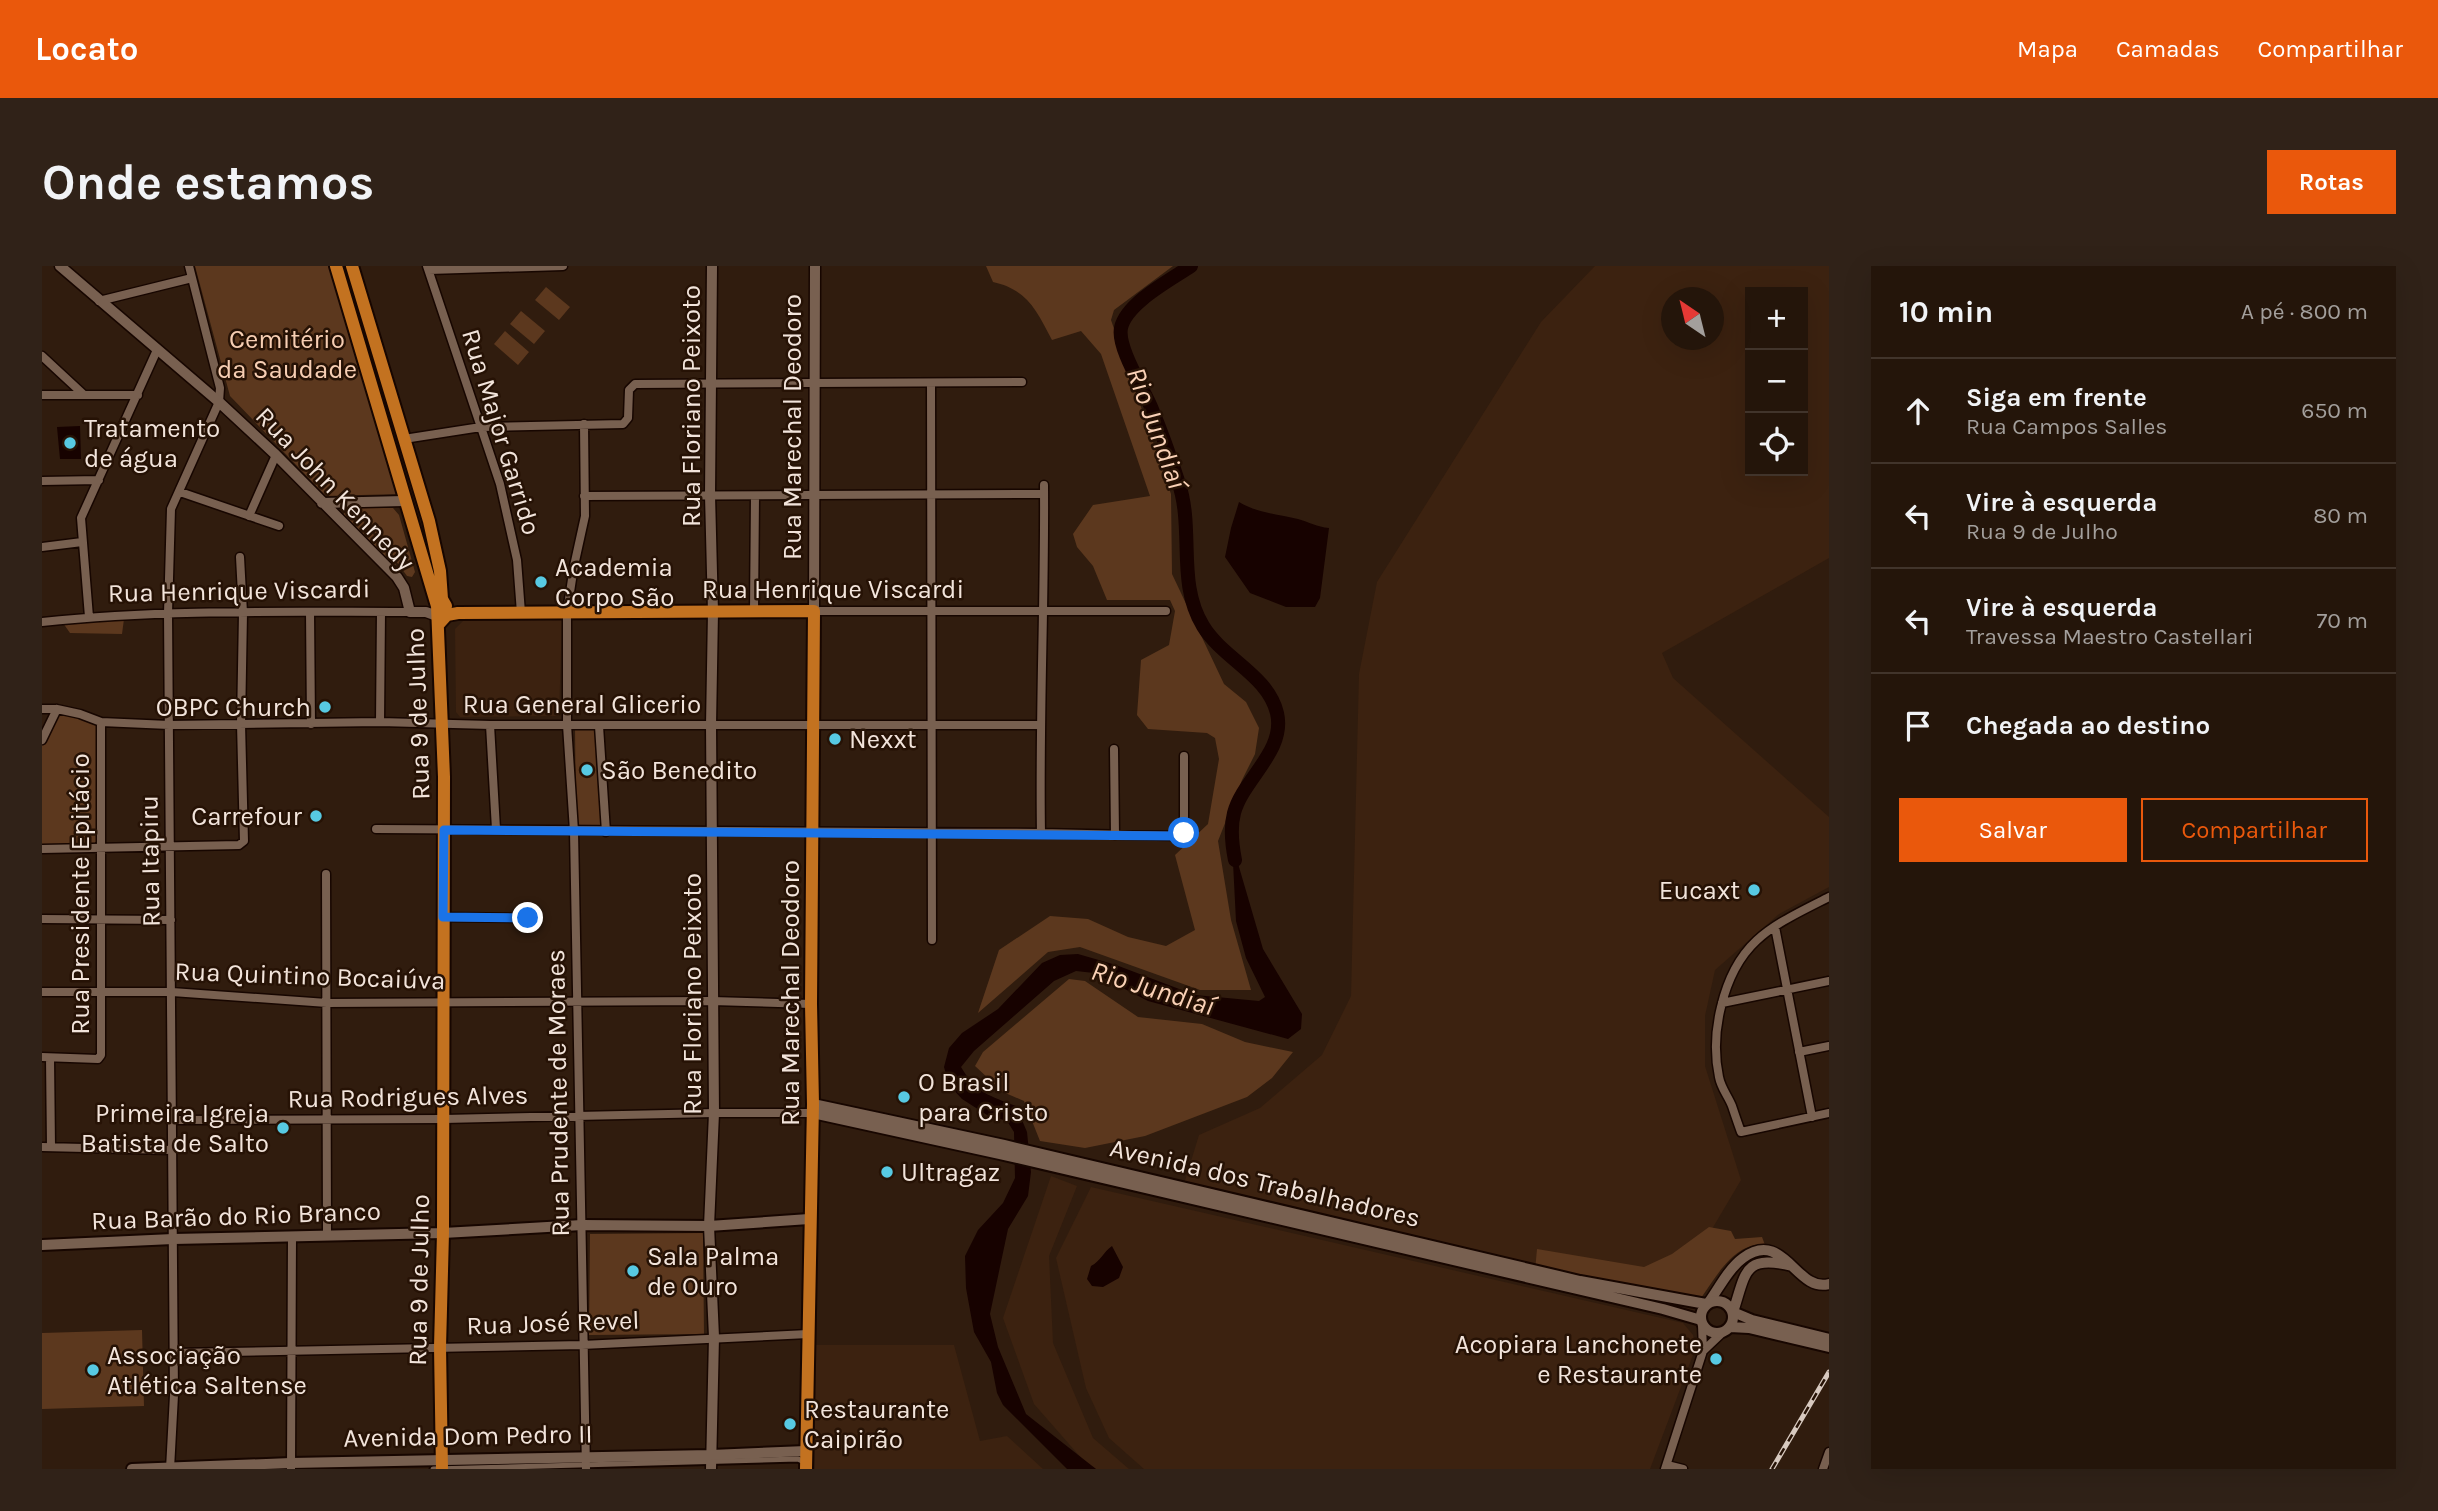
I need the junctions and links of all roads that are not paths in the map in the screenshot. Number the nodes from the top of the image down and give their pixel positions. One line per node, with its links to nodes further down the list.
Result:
1 (60, 266): 11 (street, Rua John Kennedy)
2 (189, 266): 10 (street, Rua Itapiru)
3 (336, 266): 34 (main road, Rua 9 de Julho)
4 (352, 266): 24 (main road, Rua 9 de Julho)
5 (492, 266): 6 (street); 9 (street)
6 (563, 266)
7 (712, 266): 17 (street, Rua Floriano Peixoto)
8 (815, 266): 16 (street, Rua Marechal Deodoro)
9 (428, 268): 23 (street, Rua Major Garrido)
10 (192, 278): 11 (street); 21 (street, Rua Itapiru)
11 (99, 301): 12 (street, Rua John Kennedy)
12 (158, 350): 20 (street); 21 (street, Rua John Kennedy)
13 (42, 356): 18 (street)
14 (1022, 382): 15 (street)
15 (931, 383): 16 (street); 29 (street)
16 (814, 384): 17 (street); 33 (street, Rua Marechal Deodoro)
17 (710, 385): 22 (street); 30 (street, Rua Floriano Peixoto)
18 (83, 394): 19 (street); 20 (street)
19 (42, 395)
20 (138, 396): 26 (street)
21 (219, 402): 25 (street, Rua John Kennedy); 28 (street, Rua Itapiru)
22 (584, 424): 23 (street); 31 (street, Rua Prudente de Moraes)
23 (481, 427): 24 (street); 51 (street, Rua Major Garrido)
24 (404, 439): 43 (main road, Rua 9 de Julho)
25 (276, 456): 36 (street, Rua John Kennedy); 37 (street)
26 (99, 480): 27 (street); 40 (street)
27 (42, 481)
28 (180, 492): 37 (street); 56 (street, Rua Itapiru)
29 (930, 494): 33 (street); 45 (street); 55 (street)
30 (710, 495): 31 (street); 32 (street); 53 (street, Rua Floriano Peixoto)
31 (584, 496): 52 (street, Rua Prudente de Moraes)
32 (755, 496): 33 (street); 54 (street)
33 (814, 496): 44 (street, Rua Marechal Deodoro)
34 (404, 501): 35 (street); 43 (main road); 50 (main road, Rua 9 de Julho)
35 (348, 502): 36 (street); 38 (street)
36 (322, 503): 38 (street, Rua John Kennedy)
37 (249, 516): 39 (street)
38 (339, 520): 49 (street, Rua John Kennedy)
39 (279, 526)
40 (82, 542): 41 (street); 59 (street)
41 (42, 547)
42 (240, 557): 57 (street)
43 (438, 559): 50 (main road, Rua 9 de Julho)
44 (814, 611): 54 (main road, Rua Henrique Viscardi); 55 (street, Rua Henrique Viscardi); 67 (main road, Rua Marechal Deodoro)
45 (1045, 611): 46 (street, Rua Henrique Viscardi); 55 (street, Rua Henrique Viscardi); 74 (street)
46 (1166, 611)
47 (310, 612): 48 (street, Rua Henrique Viscardi); 57 (street, Rua Henrique Viscardi); 66 (street)
48 (381, 612): 49 (street, Rua Henrique Viscardi); 64 (street)
49 (410, 612): 50 (street, Rua Henrique Viscardi)
50 (436, 612): 58 (main road); 58 (main road, Rua 9 de Julho); 70 (main road, Rua 9 de Julho)
51 (521, 612): 52 (main road, Rua Henrique Viscardi); 58 (main road, Rua Henrique Viscardi)
52 (567, 612): 53 (main road, Rua Henrique Viscardi); 72 (street, Rua Prudente de Moraes)
53 (713, 612): 54 (main road, Rua Henrique Viscardi); 73 (street, Rua Floriano Peixoto)
54 (754, 612)
55 (932, 612): 68 (street)
56 (168, 613): 57 (street, Rua Henrique Viscardi); 59 (street, Rua Henrique Viscardi); 69 (street, Rua Itapiru)
57 (243, 613): 65 (street)
58 (458, 613)
59 (89, 617): 60 (street, Rua Henrique Viscardi)
60 (42, 622)
61 (42, 709): 62 (street, Rua General Glicerio)
62 (57, 709): 63 (street, Rua General Glicerio); 76 (street)
63 (101, 722): 69 (street, Rua General Glicerio); 90 (street, Rua Presidente Epitácio)
64 (380, 722): 66 (street, Rua General Glicerio); 70 (street, Rua General Glicerio)
65 (241, 724): 66 (street, Rua General Glicerio); 69 (street, Rua General Glicerio); 89 (street)
66 (311, 724)
67 (814, 724): 68 (street, Rua General Glicerio); 73 (street, Rua General Glicerio); 84 (main road, Rua Marechal Deodoro)
68 (932, 724): 74 (street, Rua General Glicerio); 86 (street)
69 (169, 725): 89 (street, Rua Itapiru)
70 (442, 725): 71 (street, Rua General Glicerio); 81 (main road, Rua 9 de Julho)
71 (490, 725): 72 (street, Rua General Glicerio); 80 (street)
72 (567, 725): 75 (street, Rua General Glicerio); 82 (street, Rua Prudente de Moraes)
73 (710, 725): 75 (street, Rua General Glicerio); 85 (street, Rua Floriano Peixoto)
74 (1039, 725): 87 (street)
75 (599, 726): 83 (street)
76 (42, 740)
77 (1114, 749): 88 (street)
78 (1184, 756): 88 (street)
79 (376, 829): 81 (street)
80 (496, 829): 81 (street); 82 (street)
81 (444, 830): 94 (main road, Rua 9 de Julho)
82 (574, 831): 83 (street); 106 (street, Rua Prudente de Moraes)
83 (606, 831): 85 (street)
84 (813, 831): 85 (street); 86 (street); 111 (main road, Rua Marechal Deodoro)
85 (712, 832): 107 (street, Rua Floriano Peixoto)
86 (931, 833): 87 (street); 100 (street)
87 (1041, 833): 88 (street)
88 (1115, 835)
89 (171, 846): 90 (street); 98 (street, Rua Itapiru)
90 (100, 847): 91 (street); 97 (street, Rua Presidente Epitácio)
91 (42, 849)
92 (326, 874): 109 (street)
93 (1829, 897): 99 (street)
94 (443, 917): 95 (street); 108 (main road, Rua 9 de Julho)
95 (528, 918)
96 (42, 919): 97 (street)
97 (100, 919): 98 (street); 104 (street, Rua Presidente Epitácio)
98 (172, 920): 105 (street, Rua Itapiru)
99 (1775, 927): 102 (street); 110 (street)
100 (932, 940)
101 (1829, 981): 102 (street)
102 (1788, 990): 110 (street); 113 (street)
103 (42, 992): 104 (street, Rua Quintino Bocaiúva)
104 (100, 992): 105 (street, Rua Quintino Bocaiúva); 114 (street, Rua Presidente Epitácio)
105 (172, 992): 109 (street, Rua Quintino Bocaiúva); 122 (street, Rua Itapiru)
106 (577, 1001): 107 (street, Rua Quintino Bocaiúva); 108 (street, Rua Quintino Bocaiúva); 118 (street, Rua Prudente de Moraes)
107 (712, 1001): 111 (street, Rua Quintino Bocaiúva); 116 (street, Rua Floriano Peixoto)
108 (443, 1002): 109 (street, Rua Quintino Bocaiúva); 121 (main road, Rua 9 de Julho)
109 (327, 1003): 120 (street)
110 (1722, 1003): 119 (street)
111 (811, 1004): 115 (main road, Rua Marechal Deodoro)
112 (1829, 1046): 113 (street)
113 (1799, 1052): 119 (street)
114 (46, 1057): 123 (street)
115 (813, 1108): 116 (street, Rua Rodrigues Alves); 125 (main road, Avenida dos Trabalhadores); 126 (main road, Rua Marechal Deodoro)
116 (714, 1113): 118 (street, Rua Rodrigues Alves); 128 (street, Rua Floriano Peixoto)
117 (1829, 1113): 119 (street)
118 (580, 1116): 121 (street, Rua Rodrigues Alves); 127 (street, Rua Prudente de Moraes)
119 (1812, 1117)
120 (327, 1119): 121 (street, Rua Rodrigues Alves); 122 (street, Rua Rodrigues Alves); 130 (street)
121 (443, 1119): 129 (main road, Rua 9 de Julho)
122 (171, 1120): 124 (street, Rua Itapiru)
123 (47, 1147): 124 (street)
124 (171, 1150): 132 (street, Rua Itapiru)
125 (1048, 1161): 136 (main road, Avenida dos Trabalhadores); 138 (main road, Avenida dos Trabalhadores)
126 (809, 1219): 128 (main road, Rua Barão do Rio Branco); 140 (main road, Rua Marechal Deodoro)
127 (582, 1225): 128 (main road, Rua Barão do Rio Branco); 129 (main road, Rua Barão do Rio Branco); 143 (street, Rua Prudente de Moraes)
128 (709, 1226): 141 (street, Rua Floriano Peixoto)
129 (443, 1233): 130 (main road, Rua Barão do Rio Branco); 144 (main road, Rua 9 de Julho)
130 (327, 1235): 131 (main road, Rua Barão do Rio Branco)
131 (292, 1237): 132 (main road, Rua Barão do Rio Branco); 145 (street)
132 (173, 1239): 133 (main road, Rua Barão do Rio Branco); 147 (street, Rua Itapiru)
133 (42, 1245)
134 (1793, 1266): 135 (street); 136 (street); 137 (street)
135 (1829, 1284)
136 (1708, 1303): 137 (main road); 138 (main road)
137 (1733, 1312): 139 (main road); 142 (main road)
138 (1701, 1323): 139 (main road); 146 (street)
139 (1726, 1329): 142 (main road); 146 (street)
140 (808, 1334): 141 (street, Rua José Revel); 149 (main road, Rua Marechal Deodoro)
141 (714, 1337): 143 (street, Rua José Revel); 150 (street, Rua Floriano Peixoto)
142 (1824, 1342)
143 (582, 1345): 144 (street, Rua José Revel); 151 (street, Rua Prudente de Moraes)
144 (440, 1348): 145 (street, Rua José Revel); 153 (main road, Rua 9 de Julho)
145 (293, 1351): 147 (street, Rua José Revel); 152 (street)
146 (1703, 1351): 154 (street)
147 (174, 1353): 155 (street, Rua Itapiru)
148 (1829, 1451): 158 (street)
149 (806, 1461): 150 (main road, Avenida Dom Pedro II)
150 (711, 1462): 151 (main road, Avenida Dom Pedro II)
151 (586, 1463): 153 (main road, Avenida Dom Pedro II)
152 (291, 1466): 153 (main road, Avenida Dom Pedro II); 155 (main road, Avenida Dom Pedro II)
153 (440, 1466)
154 (1666, 1467): 157 (street)
155 (170, 1468): 156 (main road, Avenida Dom Pedro II)
156 (132, 1469)
157 (1683, 1469)
158 (1823, 1469)

